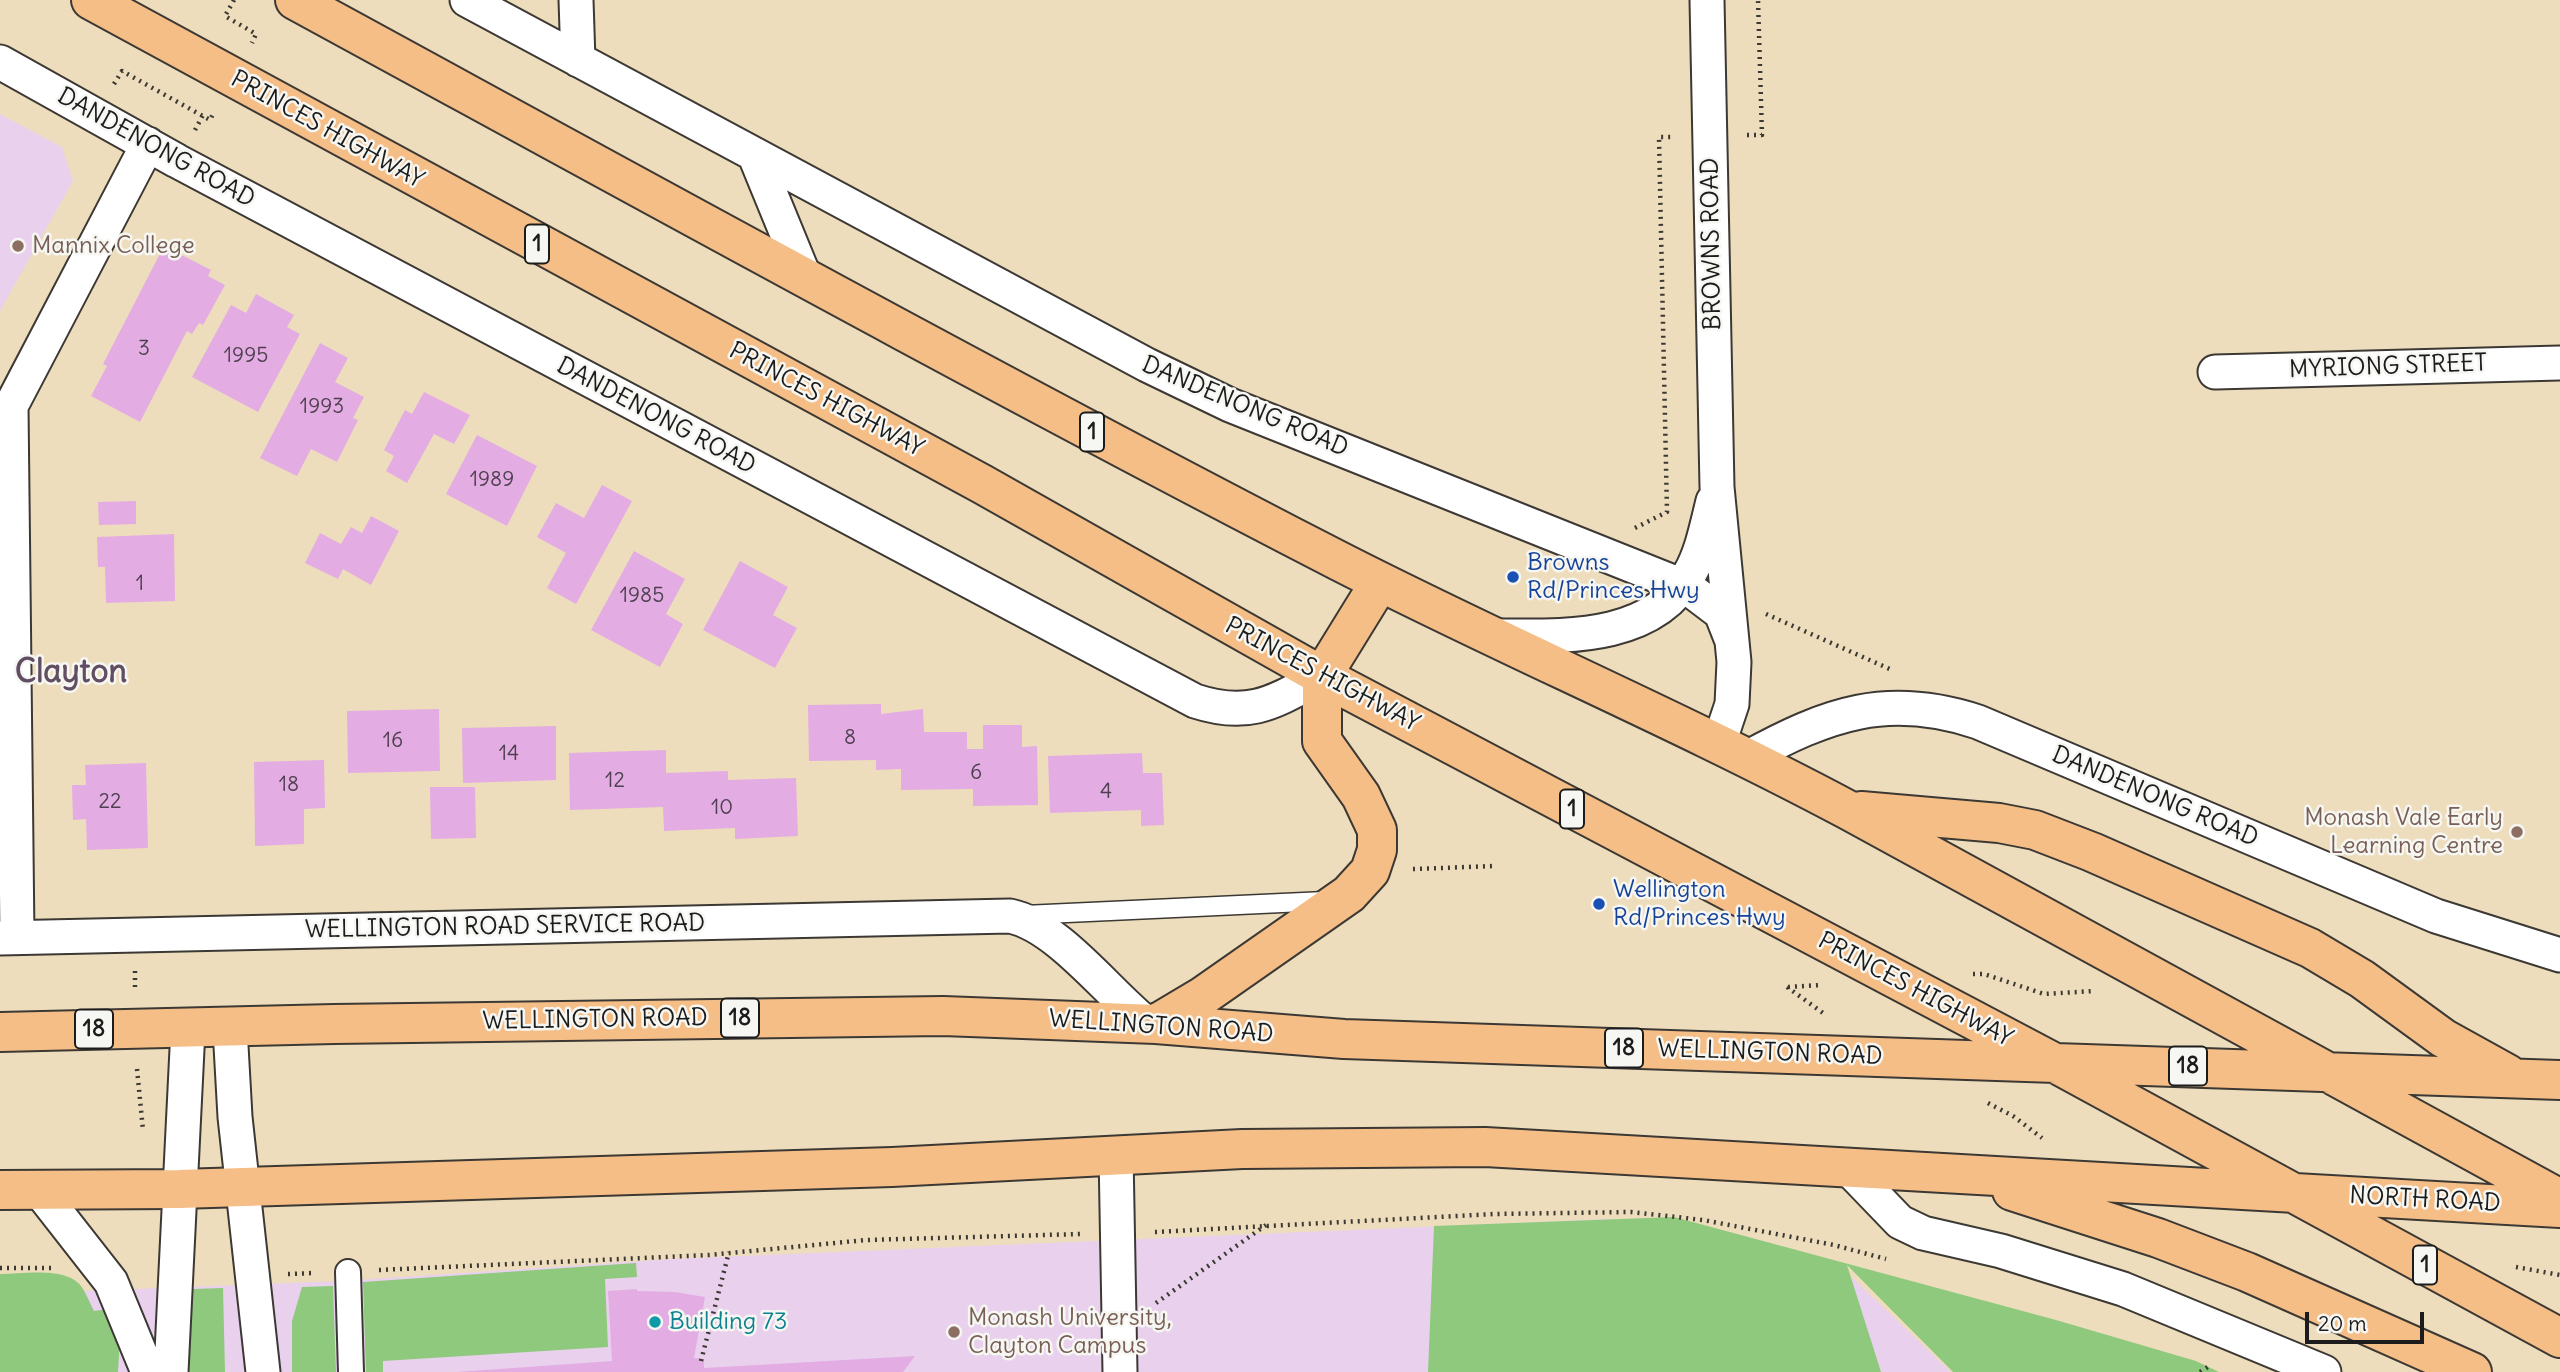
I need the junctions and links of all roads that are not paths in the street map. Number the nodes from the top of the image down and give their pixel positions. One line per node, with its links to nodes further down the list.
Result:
1 (91, 0): 18 (highway, PRINCES HIGHWAY / 1)
2 (295, 0): 10 (highway, 1)
3 (467, 0): 6 (street, DANDENONG ROAD)
4 (576, 0): 6 (street)
5 (1707, 0): 13 (street, BROWNS ROAD)
6 (578, 60): 9 (street, DANDENONG ROAD)
7 (0, 62): 8 (street, DANDENONG ROAD)
8 (148, 144): 18 (street, DANDENONG ROAD); 23 (street)
9 (755, 156): 10 (street); 15 (street, DANDENONG ROAD)
10 (805, 278): 14 (highway, 1)
11 (2560, 363): 12 (street, MYRIONG STREET)
12 (2215, 372)
13 (1717, 487): 15 (street, BROWNS ROAD); 17 (street, BROWNS ROAD)
14 (1380, 582): 16 (highway, 1); 18 (highway)
15 (1682, 585): 16 (street, BROWNS ROAD); 17 (street, DANDENONG ROAD)
16 (1495, 636): 19 (highway, 1)
17 (1732, 641): 19 (street, BROWNS ROAD)
18 (1322, 676): 21 (highway); 29 (highway, PRINCES HIGHWAY / 1)
19 (1733, 751): 20 (highway, 1); 24 (street, DANDENONG ROAD)
20 (1848, 811): 30 (highway, 1); 31 (highway)
21 (1340, 901): 22 (lane, WELLINGTON ROAD SERVICE ROAD); 25 (highway)
22 (1010, 916): 23 (street, WELLINGTON ROAD SERVICE ROAD); 25 (street, WELLINGTON ROAD SERVICE ROAD)
23 (9, 938)
24 (2560, 954)
25 (1151, 1024): 26 (highway, WELLINGTON ROAD / 18); 29 (highway, WELLINGTON ROAD / 18)
26 (230, 1028): 27 (highway, WELLINGTON ROAD / 18); 36 (street)
27 (188, 1029): 28 (highway, WELLINGTON ROAD / 18); 37 (street)
28 (0, 1031)
29 (2053, 1062): 30 (highway, WELLINGTON ROAD / 18); 40 (highway, PRINCES HIGHWAY / 1)
30 (2323, 1070): 31 (highway, 18); 41 (highway, 1)
31 (2517, 1078): 32 (highway, 18)
32 (2560, 1080)
33 (1116, 1154): 34 (highway); 36 (highway); 49 (street)
34 (1847, 1167): 35 (highway); 50 (street)
35 (1952, 1173): 40 (highway); 51 (highway)
36 (243, 1187): 37 (highway); 47 (street)
37 (179, 1189): 38 (highway); 46 (street)
38 (39, 1190): 39 (highway); 45 (street)
39 (0, 1191)
40 (2291, 1192): 42 (highway, NORTH ROAD); 44 (highway, PRINCES HIGHWAY / 1)
41 (2560, 1199)
42 (2560, 1208)
43 (348, 1272): 48 (street)
44 (2560, 1338)
45 (148, 1372)
46 (171, 1372)
47 (263, 1372)
48 (351, 1372)
49 (1120, 1372)
50 (2324, 1372)
51 (2472, 1372)

